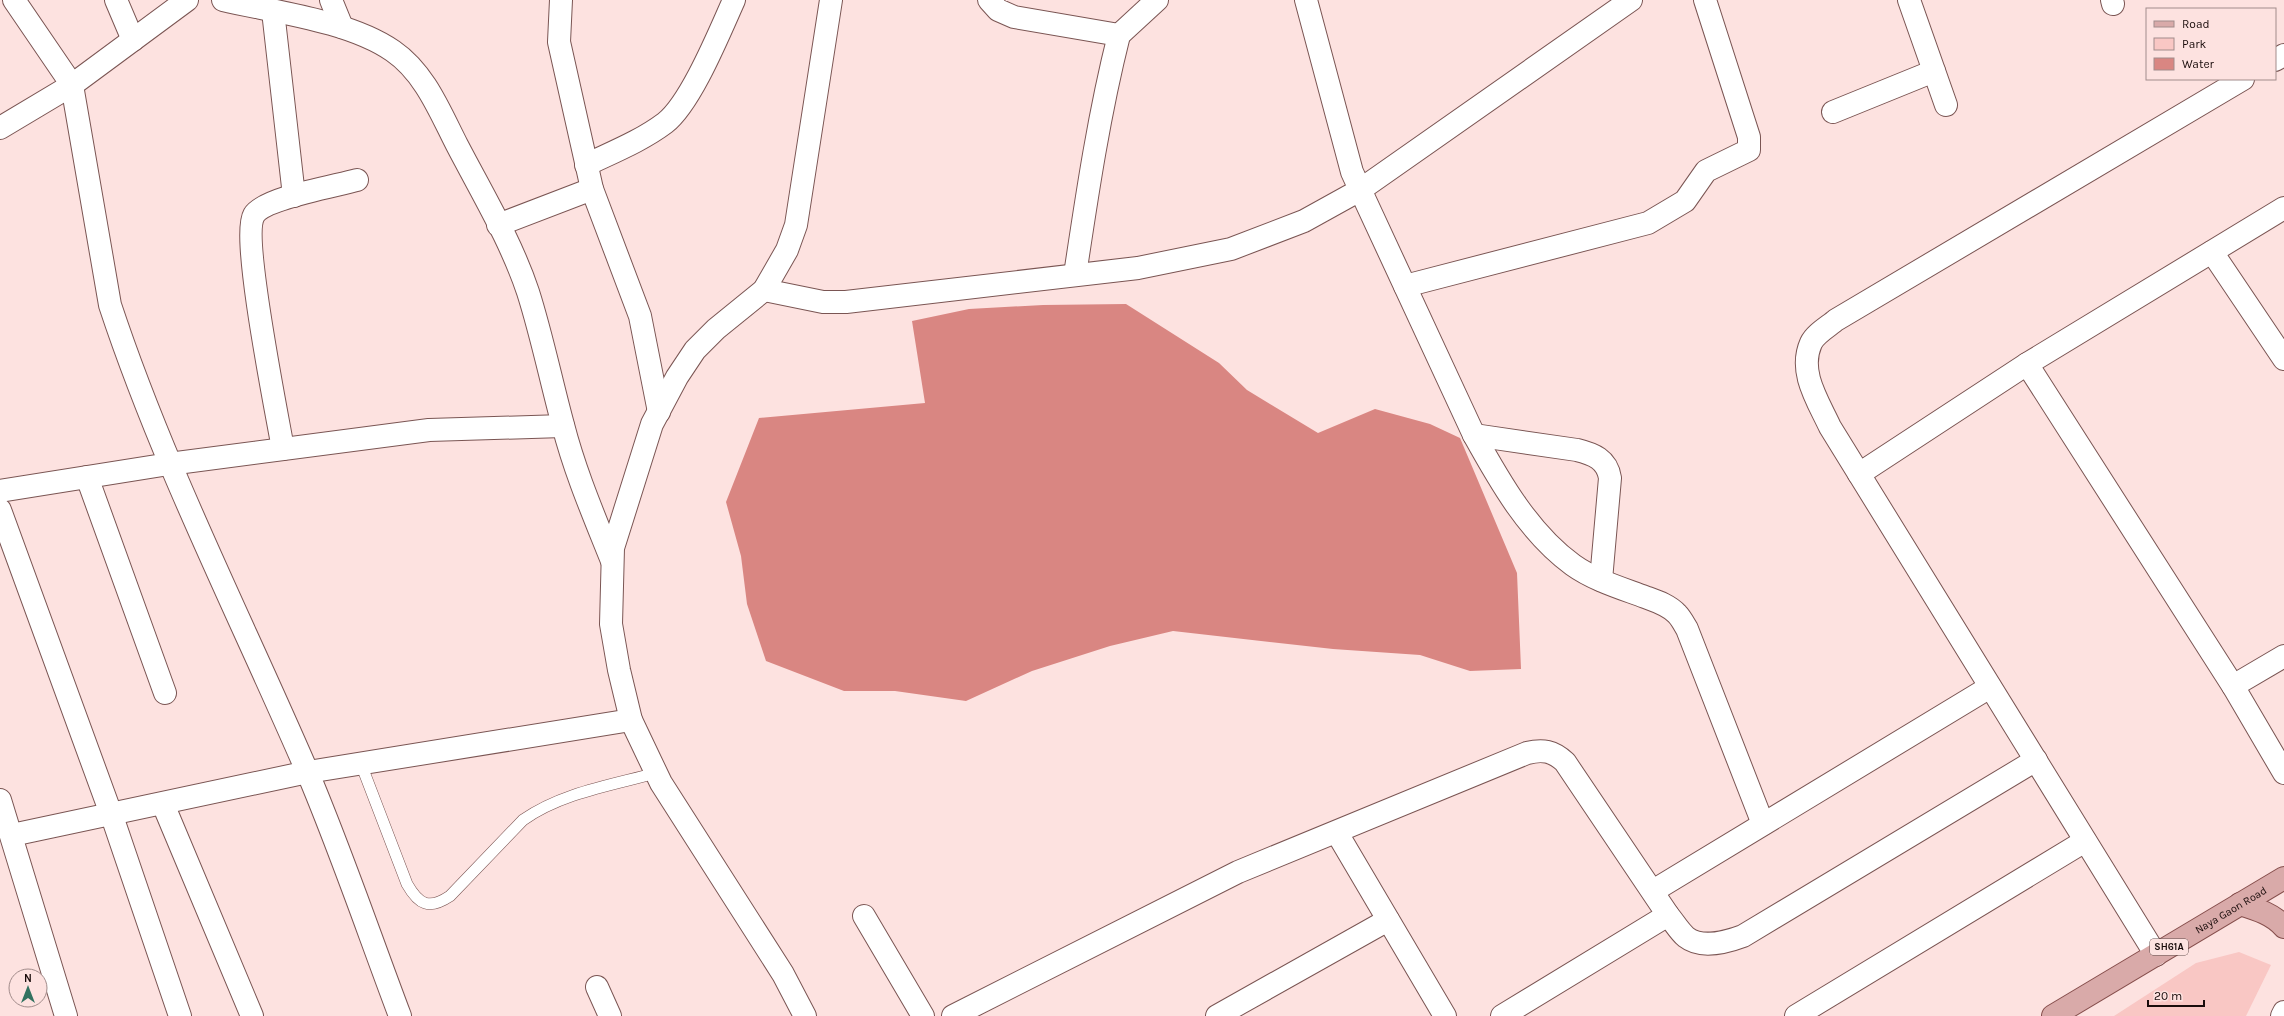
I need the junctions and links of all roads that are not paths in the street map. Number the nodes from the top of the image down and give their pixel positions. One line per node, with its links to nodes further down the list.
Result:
1 (14, 0): 21 (street)
2 (116, 0): 18 (street)
3 (187, 0): 18 (street)
4 (223, 0): 15 (street)
5 (331, 0): 16 (street)
6 (561, 0): 25 (street)
7 (734, 0): 25 (street)
8 (831, 0): 35 (street)
9 (989, 0): 17 (street)
10 (1157, 0): 17 (street)
11 (1306, 0): 28 (street)
12 (1631, 0): 28 (street)
13 (1705, 0): 34 (street)
14 (1909, 0): 19 (street)
15 (273, 11): 16 (street); 29 (street)
16 (342, 27): 31 (street)
17 (1119, 35): 33 (street)
18 (133, 40): 21 (street)
19 (1934, 71): 22 (street); 23 (street)
20 (2241, 80): 43 (street)
21 (72, 85): 24 (street); 42 (street)
22 (1946, 105)
23 (1833, 112)
24 (0, 128)
25 (586, 165): 27 (street)
26 (356, 180): 29 (street)
27 (592, 189): 31 (street); 38 (street)
28 (1360, 190): 33 (street); 34 (street)
29 (294, 196): 41 (street)
30 (2284, 208): 32 (street)
31 (498, 225): 39 (street)
32 (2212, 252): 36 (street); 37 (street)
33 (1075, 275): 35 (street)
34 (1405, 286): 40 (street)
35 (764, 290): 38 (street)
36 (2284, 359)
37 (2028, 364): 43 (street); 50 (street)
38 (659, 412): 47 (street)
39 (563, 426): 41 (street); 47 (street)
40 (1474, 435): 48 (street); 48 (street)
41 (283, 449): 42 (street)
42 (169, 464): 44 (street); 56 (street)
43 (1859, 474): 51 (street)
44 (87, 477): 45 (street); 52 (street)
45 (0, 491)
46 (0, 510): 61 (street)
47 (613, 562): 53 (street)
48 (1601, 580): 62 (street)
49 (2284, 656): 50 (street)
50 (2233, 686): 58 (street)
51 (1990, 687): 54 (street); 62 (street)
52 (165, 693)
53 (632, 720): 55 (street); 57 (street)
54 (2036, 760): 65 (street); 69 (street)
55 (361, 764): 56 (street); 57 (lane)
56 (308, 772): 60 (street); 79 (street)
57 (656, 773): 81 (street)
58 (2284, 773)
59 (0, 800): 64 (street)
60 (163, 804): 61 (street); 78 (street)
61 (111, 815): 64 (street); 77 (street)
62 (1763, 824): 67 (street)
63 (1337, 832): 67 (street); 71 (street); 83 (street)
64 (12, 835): 76 (street)
65 (2085, 841): 73 (street); 87 (street)
66 (2284, 878): 68 (main road, Naya Gaon Road / SH61A)
67 (1653, 891): 69 (street)
68 (2240, 904): 72 (main road); 73 (main road, Naya Gaon Road / SH61A)
69 (1668, 915): 86 (street)
70 (864, 916): 82 (street)
71 (1388, 920): 84 (street); 85 (street)
72 (2284, 927)
73 (2156, 955): 88 (main road, Naya Gaon Road / SH61A)
74 (597, 987): 80 (street)
75 (2284, 1012): 89 (street)
76 (66, 1016)
77 (180, 1016)
78 (252, 1016)
79 (400, 1016)
80 (610, 1016)
81 (805, 1016)
82 (923, 1016)
83 (954, 1016)
84 (1217, 1016)
85 (1445, 1016)
86 (1502, 1016)
87 (1796, 1016)
88 (2053, 1016)
89 (2282, 1016)

